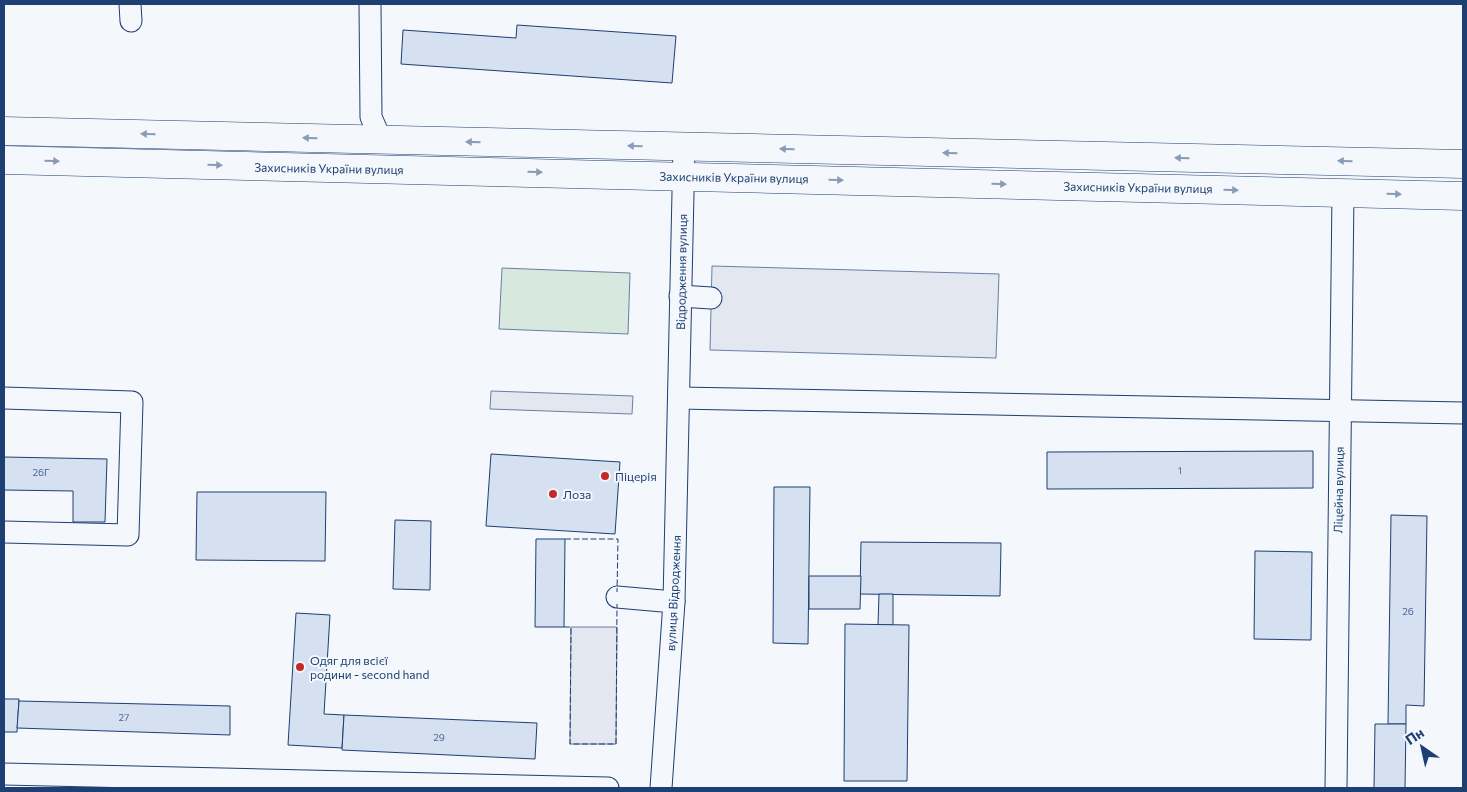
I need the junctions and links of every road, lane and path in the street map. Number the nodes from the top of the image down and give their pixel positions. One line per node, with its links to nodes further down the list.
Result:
1 (370, 4): 3 (street)
2 (4, 131): 3 (highway, one-way to 2)
3 (381, 140): 4 (highway, one-way to 3)
4 (684, 147): 6 (highway, one-way to 4); 7 (street, Відродження вулиця)
5 (4, 160): 7 (highway, Захисників України вулиця, one-way to 7)
6 (1463, 164)
7 (682, 176): 8 (highway, Захисників України вулиця, one-way to 8); 10 (street, Відродження вулиця)
8 (1343, 193): 9 (highway, Захисників України вулиця, one-way to 9); 14 (street, Ліцейна вулиця)
9 (1463, 196)
10 (680, 296): 11 (street); 13 (street, Відродження вулиця)
11 (711, 298)
12 (4, 398): 16 (street)
13 (679, 398): 14 (street); 18 (street, вулиця Відродження)
14 (1339, 412): 15 (street); 22 (street, Ліцейна вулиця)
15 (1463, 413)
16 (4, 532)
17 (617, 598): 18 (street)
18 (674, 602): 21 (street, вулиця Відродження)
19 (4, 774): 20 (street)
20 (608, 788)
21 (661, 788)
22 (1336, 788)

